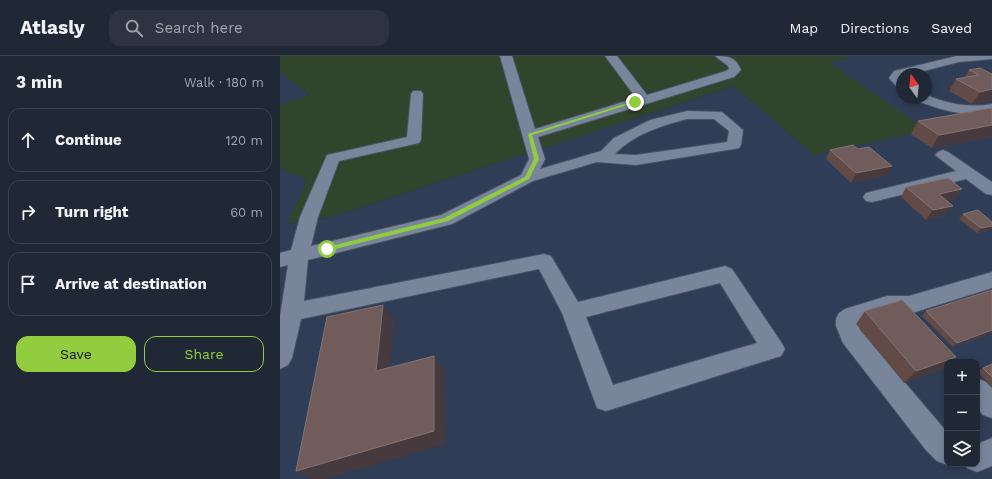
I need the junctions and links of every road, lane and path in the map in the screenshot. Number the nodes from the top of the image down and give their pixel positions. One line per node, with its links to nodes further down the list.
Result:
1 (506, 56): 12 (street)
2 (611, 56): 9 (street)
3 (721, 56): 9 (street)
4 (991, 56): 5 (street)
5 (946, 63): 6 (street); 7 (street)
6 (924, 68)
7 (964, 70)
8 (417, 94): 19 (street)
9 (644, 100): 12 (street)
10 (932, 102): 11 (street)
11 (992, 108)
12 (529, 135): 16 (street)
13 (943, 155): 15 (street)
14 (597, 157): 14 (street); 16 (street)
15 (969, 173): 17 (street); 18 (street)
16 (527, 178): 19 (street)
17 (992, 190)
18 (872, 197)
19 (289, 257): 22 (street)
20 (992, 280): 21 (street)
21 (900, 306): 24 (street); 28 (street)
22 (292, 312): 23 (street); 25 (street)
23 (573, 312): 23 (street)
24 (915, 323)
25 (280, 358)
26 (980, 393): 27 (street)
27 (992, 406)
28 (944, 448)
29 (992, 452): 30 (street)
30 (980, 457)

